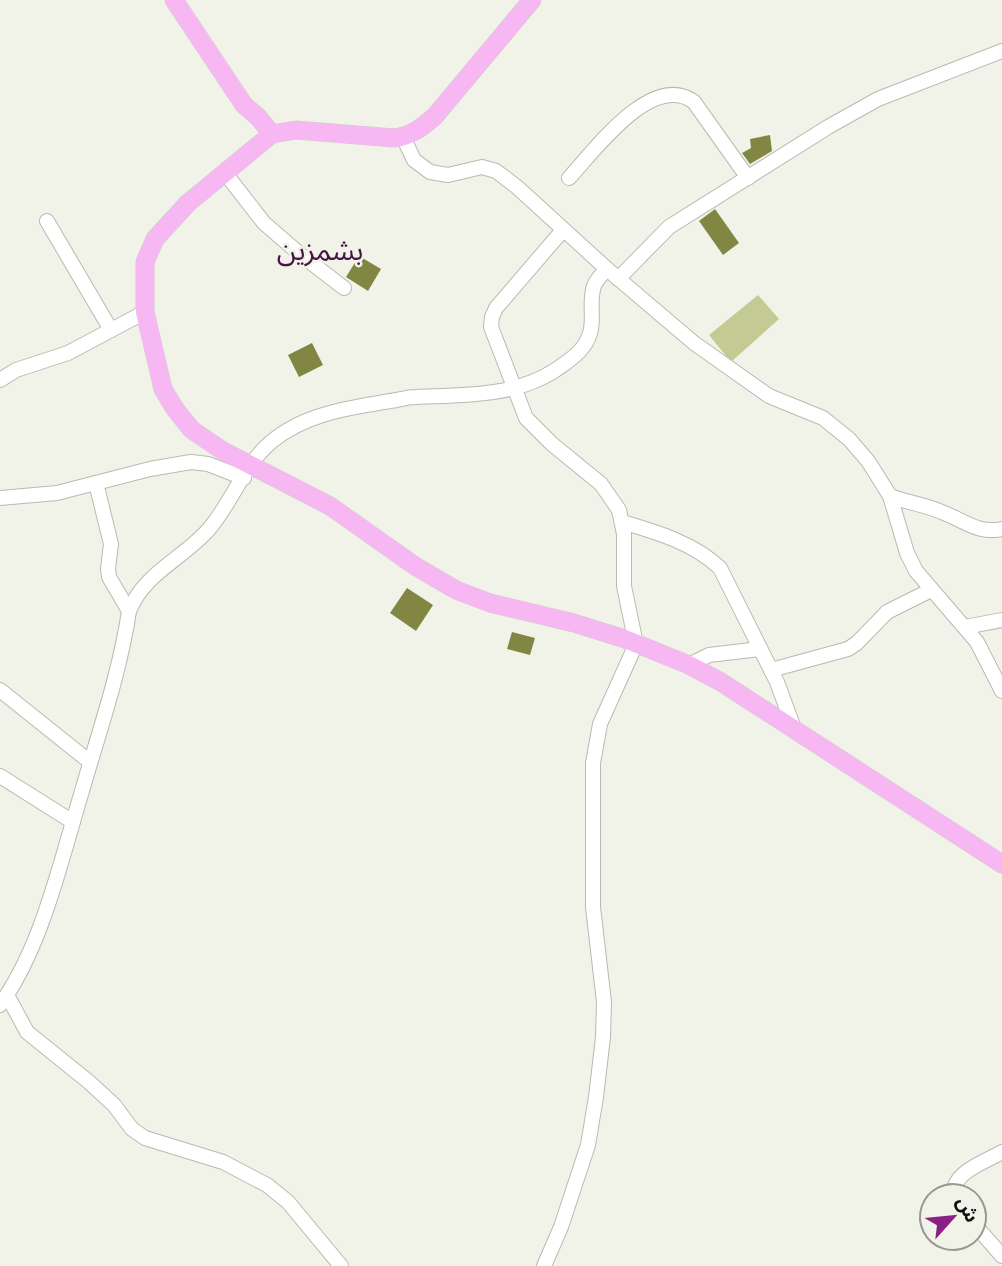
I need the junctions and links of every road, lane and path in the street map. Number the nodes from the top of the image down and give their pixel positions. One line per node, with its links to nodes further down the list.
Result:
1 (174, 0): 5 (main road)
2 (532, 0): 4 (main road)
3 (1002, 51): 8 (street)
4 (403, 137): 5 (main road); 10 (street)
5 (265, 139): 6 (main road)
6 (225, 173): 12 (street); 13 (main road)
7 (569, 178): 8 (street)
8 (748, 178): 11 (street)
9 (47, 221): 14 (street)
10 (563, 230): 11 (street); 16 (street)
11 (612, 274): 16 (street); 19 (street)
12 (344, 288)
13 (145, 312): 14 (street); 17 (main road)
14 (111, 330): 15 (street)
15 (0, 380)
16 (513, 390): 17 (street); 21 (street)
17 (248, 471): 18 (street); 24 (street); 27 (main road)
18 (96, 483): 20 (street); 24 (street)
19 (890, 496): 22 (street); 23 (street)
20 (0, 498)
21 (622, 522): 27 (street); 28 (street)
22 (1002, 529)
23 (931, 590): 26 (street); 30 (street)
24 (129, 611): 34 (street)
25 (1002, 620): 26 (street)
26 (965, 627): 32 (street)
27 (636, 643): 29 (main road); 44 (street)
28 (760, 649): 29 (street); 30 (street)
29 (689, 665): 33 (main road)
30 (771, 670): 33 (street)
31 (0, 690): 34 (street)
32 (1002, 691)
33 (795, 731): 37 (main road)
34 (90, 762): 36 (street)
35 (0, 776): 36 (street)
36 (73, 822): 38 (street)
37 (1002, 864)
38 (4, 1000): 43 (street)
39 (1002, 1152): 40 (street)
40 (956, 1182)
41 (988, 1240): 42 (street)
42 (1002, 1256)
43 (341, 1266)
44 (544, 1266)

